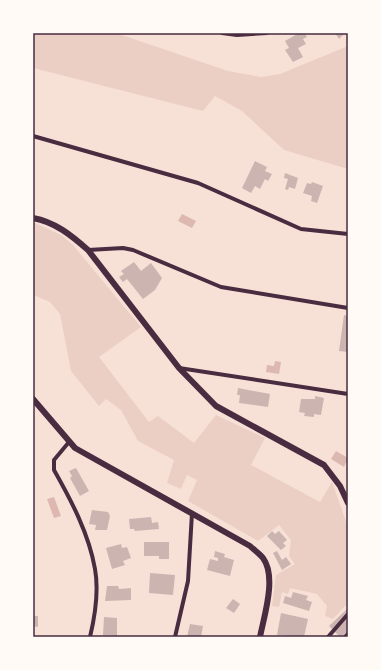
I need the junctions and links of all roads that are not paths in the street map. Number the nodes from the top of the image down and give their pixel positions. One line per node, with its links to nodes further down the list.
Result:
1 (222, 33): 2 (street)
2 (267, 33)
3 (33, 136): 5 (street)
4 (33, 218): 6 (street)
5 (348, 234)
6 (88, 250): 7 (street); 8 (street)
7 (348, 308)
8 (179, 368): 9 (street); 12 (street)
9 (348, 394)
10 (33, 399): 11 (street)
11 (69, 442): 13 (street); 16 (street)
12 (348, 503)
13 (192, 513): 17 (street); 18 (street)
14 (348, 614): 19 (street)
15 (348, 633): 20 (lane)
16 (90, 637)
17 (175, 637)
18 (260, 637)
19 (328, 637)
20 (344, 637)

